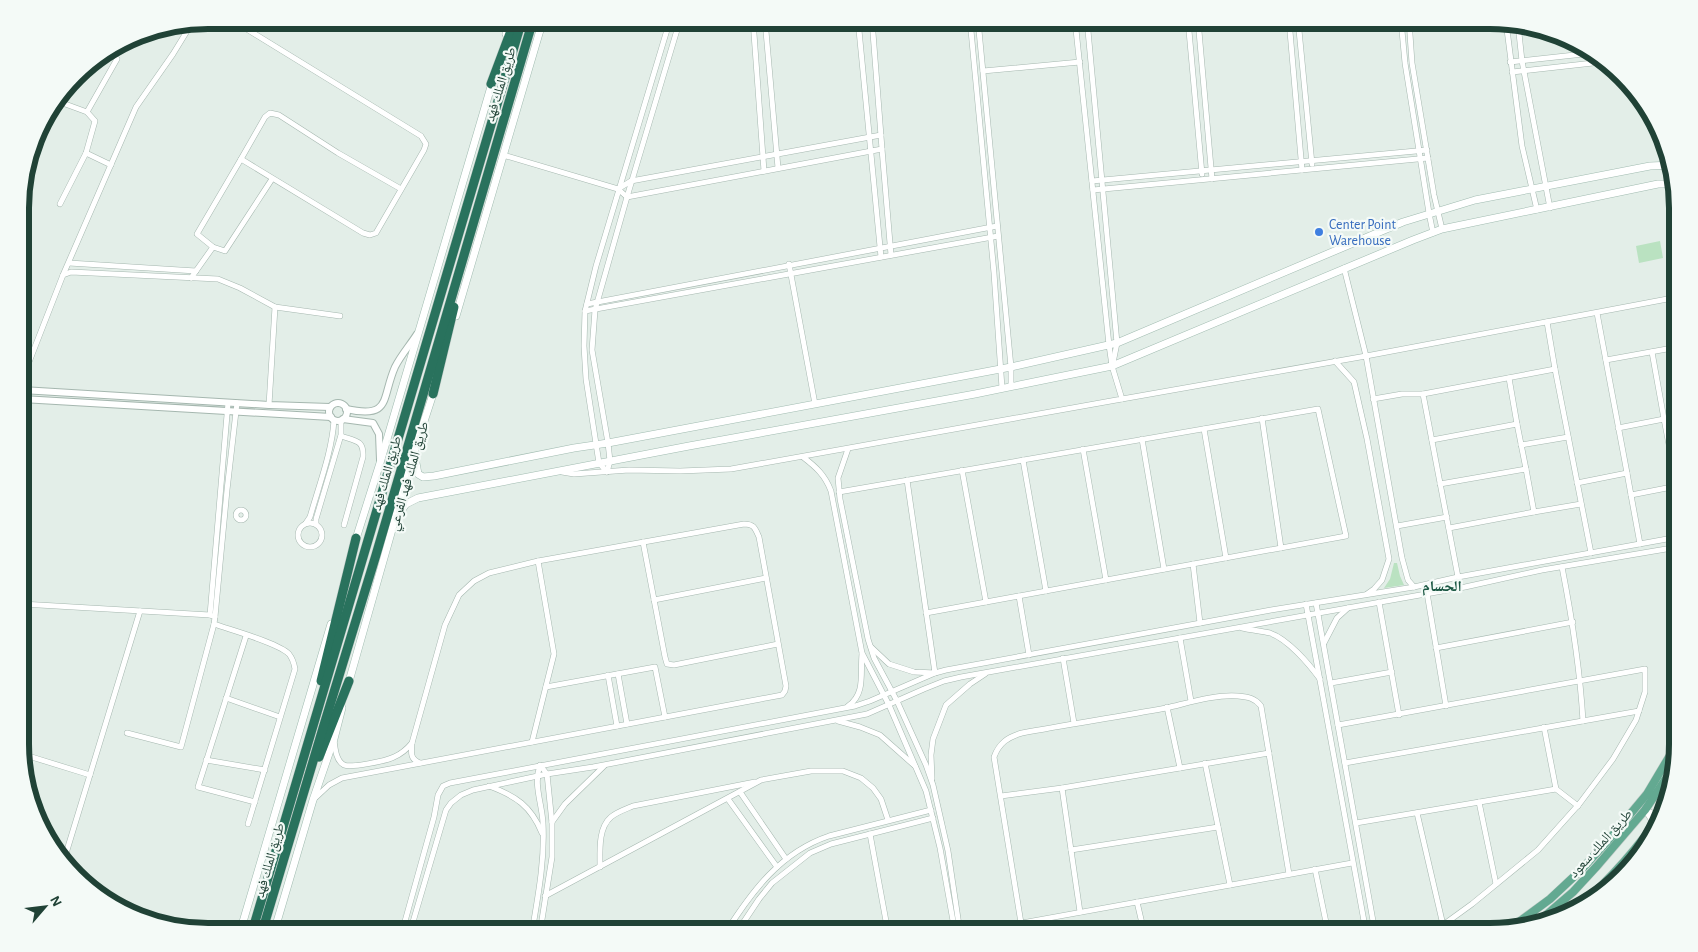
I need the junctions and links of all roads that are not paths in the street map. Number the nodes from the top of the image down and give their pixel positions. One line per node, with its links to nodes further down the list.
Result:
1 (247, 29): 70 (street)
2 (507, 29): 35 (main road)
3 (512, 29): 35 (highway)
4 (519, 29): 294 (highway, طريق الملك فهد)
5 (530, 29): 73 (highway, طريق الملك فهد)
6 (540, 29): 46 (main road, طريق الملك فهد الفرعي)
7 (667, 29): 69 (street)
8 (677, 29): 65 (street)
9 (754, 29): 47 (street)
10 (766, 29): 45 (street)
11 (859, 29): 39 (street)
12 (873, 29): 38 (street)
13 (971, 29): 82 (street)
14 (979, 29): 32 (street)
15 (1076, 29): 29 (street)
16 (1088, 29): 63 (street)
17 (1189, 29): 60 (street)
18 (1199, 29): 56 (street)
19 (1290, 29): 52 (street)
20 (1299, 29): 51 (street)
21 (1401, 29): 43 (street)
22 (1410, 29): 41 (street)
23 (1507, 29): 30 (street)
24 (188, 30): 53 (street)
25 (1519, 31): 28 (street)
26 (1582, 54): 28 (street)
27 (117, 59): 37 (street)
28 (1522, 61): 30 (street); 34 (street)
29 (1080, 62): 32 (street); 66 (street)
30 (1510, 62): 33 (street)
31 (1595, 63): 34 (street)
32 (983, 70): 81 (street)
33 (1512, 72): 34 (street); 72 (street)
34 (1524, 72): 68 (street)
35 (492, 84): 108 (main road)
36 (63, 103): 37 (street)
37 (87, 112): 44 (street)
38 (881, 135): 39 (street); 40 (street)
39 (870, 137): 42 (street); 45 (street)
40 (882, 149): 42 (street); 87 (street)
41 (1427, 150): 43 (street); 48 (street)
42 (871, 151): 55 (street); 89 (street)
43 (1419, 151): 50 (street); 51 (street)
44 (86, 152): 53 (street); 76 (street)
45 (776, 154): 47 (street); 55 (street)
46 (503, 155): 69 (street); 125 (main road, طريق الملك فهد الفرعي)
47 (764, 157): 59 (street); 65 (street)
48 (1428, 158): 50 (street); 79 (street)
49 (241, 159): 61 (street); 70 (street); 88 (street)
50 (1420, 159): 58 (street); 80 (street)
51 (1312, 161): 52 (street); 58 (street)
52 (1302, 162): 56 (street); 57 (street)
53 (111, 165): 92 (street)
54 (1664, 165): 68 (main road)
55 (778, 168): 59 (street)
56 (1211, 170): 60 (street); 62 (street)
57 (1302, 170): 58 (street); 62 (street)
58 (1313, 170)
59 (764, 171): 75 (street)
60 (1202, 171): 63 (street); 64 (street)
61 (272, 179): 70 (street); 88 (street)
62 (1212, 179): 64 (street)
63 (1102, 180): 66 (street); 71 (street)
64 (1203, 180): 71 (street)
65 (631, 181): 69 (street); 75 (street)
66 (1092, 181): 74 (street)
67 (1668, 184): 77 (main road)
68 (1547, 186): 72 (main road); 77 (street)
69 (618, 188): 75 (street); 101 (street)
70 (401, 189)
71 (1103, 189): 74 (street); 109 (street)
72 (1532, 189): 78 (street); 79 (main road)
73 (482, 190): 125 (highway); 304 (highway, طريق الملك فهد)
74 (1093, 190): 110 (street)
75 (627, 196): 100 (street)
76 (60, 204)
77 (1550, 208): 78 (main road)
78 (1537, 210): 83 (main road)
79 (1438, 211): 80 (main road); 83 (street)
80 (1429, 214): 84 (street); 109 (main road)
81 (997, 226): 82 (street); 85 (street)
82 (990, 227): 86 (street); 87 (street)
83 (1442, 230): 84 (main road)
84 (1434, 232): 94 (main road)
85 (998, 236): 86 (street); 118 (street)
86 (990, 237): 90 (street); 119 (street)
87 (890, 246): 89 (street); 90 (street)
88 (213, 247): 95 (street)
89 (880, 247): 91 (street); 93 (street)
90 (891, 255): 91 (street)
91 (882, 257): 97 (street)
92 (69, 263): 95 (street); 96 (street)
93 (789, 264): 97 (street); 100 (street)
94 (1344, 268): 113 (street); 117 (main road)
95 (196, 271): 98 (street)
96 (64, 275): 98 (street); 116 (street)
97 (791, 275): 103 (street); 132 (street)
98 (191, 278): 102 (street)
99 (1669, 300): 105 (street)
100 (598, 301): 101 (street); 103 (street)
101 (587, 304): 104 (street)
102 (275, 307): 106 (street); 133 (street)
103 (595, 310): 104 (street); 150 (street)
104 (586, 311): 151 (street)
105 (1597, 313): 107 (street); 114 (street)
106 (340, 316)
107 (1547, 322): 113 (street); 120 (street)
108 (419, 331): 135 (street); 162 (main road)
109 (1117, 343): 110 (main road); 117 (street)
110 (1109, 345): 117 (street); 118 (main road)
111 (1669, 349): 112 (street)
112 (1652, 352): 114 (street); 141 (street)
113 (1366, 356): 115 (street); 128 (street)
114 (1606, 360): 145 (street)
115 (1335, 361): 127 (street); 207 (street)
116 (29, 362)
117 (1112, 366): 122 (main road); 127 (street)
118 (1010, 368): 119 (main road); 122 (street)
119 (1001, 369): 123 (street); 132 (main road)
120 (1555, 369): 121 (street); 146 (street)
121 (1509, 378): 126 (street); 143 (street)
122 (1011, 386): 123 (main road)
123 (1002, 388): 161 (main road)
124 (29, 390): 130 (street)
125 (433, 394): 156 (main road, طريق الملك فهد الفرعي)
126 (1423, 394): 128 (street); 149 (street)
127 (1122, 398): 154 (street)
128 (1374, 399): 187 (street)
129 (29, 400): 136 (street)
130 (228, 402): 131 (street); 136 (street)
131 (237, 403): 133 (street); 137 (street)
132 (815, 404): 150 (main road)
133 (269, 405): 134 (street)
134 (330, 407): 135 (street); 140 (street)
135 (346, 409): 142 (street)
136 (227, 411): 137 (street); 179 (street)
137 (236, 412): 140 (street); 179 (street)
138 (1262, 418): 144 (street); 193 (street); 193 (street)
139 (1669, 418): 141 (street)
140 (332, 419): 142 (street); 157 (street)
141 (1664, 419): 145 (street); 153 (street)
142 (342, 420): 147 (street); 162 (street)
143 (1517, 424): 149 (street); 152 (street)
144 (1204, 428): 148 (street); 196 (street)
145 (1618, 428): 168 (street)
146 (1568, 437): 152 (street); 170 (street)
147 (340, 438): 158 (street); 186 (street)
148 (1142, 439): 155 (street); 200 (street)
149 (1432, 440): 171 (street)
150 (608, 443): 151 (main road); 161 (street)
151 (595, 445): 156 (main road); 163 (street)
152 (1522, 445): 164 (street)
153 (1669, 445)
154 (848, 449): 159 (street); 175 (street)
155 (1084, 450): 160 (street); 203 (street)
156 (414, 452): 183 (main road, طريق الملك فهد الفرعي)
157 (327, 454): 158 (street); 173 (street)
158 (335, 456): 174 (street)
159 (803, 457): 167 (street); 231 (street)
160 (1023, 460): 165 (street); 205 (street)
161 (610, 461): 163 (main road); 167 (street)
162 (380, 463): 189 (main road)
163 (599, 463): 166 (main road); 167 (street)
164 (1526, 469): 171 (street); 180 (street)
165 (962, 470): 169 (street); 210 (street)
166 (559, 472): 167 (street); 183 (main road)
167 (607, 472)
168 (1627, 473): 170 (street); 176 (street)
169 (907, 480): 175 (street); 218 (street)
170 (1577, 483): 177 (street)
171 (1440, 484): 182 (street)
172 (1669, 488): 176 (street)
173 (318, 489): 174 (street); 184 (street)
174 (324, 492): 185 (street)
175 (839, 492): 229 (street)
176 (1631, 495): 192 (street)
177 (1581, 504): 180 (street); 195 (street)
178 (238, 510): 179 (street); 181 (street); 181 (street)
179 (223, 512): 181 (street); 220 (street)
180 (1534, 512): 188 (street)
181 (237, 516)
182 (1447, 517): 187 (street); 188 (street)
183 (396, 518): 239 (main road, طريق الملك فهد الفرعي)
184 (306, 523): 185 (street); 185 (street)
185 (316, 524)
186 (344, 525)
187 (1397, 526): 204 (street)
188 (1449, 528): 201 (street)
189 (356, 538): 294 (highway); 331 (main road)
190 (1669, 539): 192 (street)
191 (643, 542): 197 (street); 202 (street); 209 (street)
192 (1640, 544): 195 (street)
193 (1281, 548): 196 (street)
194 (1669, 549): 199 (street)
195 (1591, 553): 201 (street)
196 (1226, 558): 198 (street)
197 (538, 561): 243 (street); 266 (street)
198 (1193, 564): 200 (street); 222 (street)
199 (1562, 567): 206 (street); 221 (street)
200 (1164, 570): 203 (street)
201 (1458, 577): 204 (street)
202 (766, 578): 209 (street); 228 (street)
203 (1106, 580): 205 (street)
204 (1414, 587): 207 (street)
205 (1046, 591): 208 (street)
206 (1427, 593): 211 (street); 230 (street)
207 (1365, 595): 212 (street)
208 (1020, 596): 210 (street); 232 (street)
209 (654, 600): 228 (street)
210 (986, 602): 218 (street)
211 (1379, 602): 215 (street); 235 (street)
212 (1316, 603): 214 (street); 217 (street)
213 (29, 604): 216 (street)
214 (1306, 604): 219 (street); 222 (street)
215 (1348, 608): 217 (street); 227 (street)
216 (140, 611): 220 (street); 282 (street)
217 (1317, 612): 219 (street); 227 (street)
218 (926, 613): 236 (street)
219 (1308, 615): 224 (street); 240 (street)
220 (212, 616): 223 (street)
221 (1573, 622): 230 (street); 241 (street)
222 (1200, 623): 232 (street)
223 (214, 624): 225 (street); 264 (street)
224 (1238, 627): 226 (street); 240 (street)
225 (246, 636): 246 (street); 255 (street)
226 (1180, 638): 233 (street); 248 (street)
227 (1323, 643): 242 (street)
228 (778, 644): 256 (street)
229 (870, 647): 236 (street); 244 (street)
230 (1436, 648): 250 (street)
231 (862, 653): 245 (street); 252 (street)
232 (1029, 655): 236 (street)
233 (1063, 658): 234 (street); 259 (street)
234 (986, 672): 247 (street); 287 (street)
235 (1392, 672): 242 (street); 254 (street)
236 (935, 673): 244 (street)
237 (618, 674): 238 (street); 256 (street); 260 (street)
238 (608, 675): 243 (street); 261 (street)
239 (349, 681): 265 (main road, طريق الملك فهد الفرعي); 304 (highway)
240 (1321, 681): 318 (street)
241 (1580, 682): 250 (street); 253 (street); 258 (street)
242 (1331, 683): 262 (street)
243 (546, 687): 267 (street)
244 (892, 691): 245 (street); 247 (street)
245 (883, 696): 249 (street); 252 (street)
246 (226, 698): 255 (street); 271 (street)
247 (897, 701): 249 (street); 287 (street)
248 (1192, 701): 251 (street); 268 (street)
249 (889, 705): 257 (street); 278 (street)
250 (1446, 706): 254 (street)
251 (1167, 707): 259 (street); 279 (street)
252 (845, 708): 277 (street)
253 (1639, 711): 258 (street); 299 (street)
254 (1399, 715): 262 (street)
255 (280, 716): 280 (street)
256 (665, 717): 260 (street)
257 (835, 720): 274 (street); 278 (street)
258 (1583, 721): 263 (street)
259 (1074, 723): 293 (street)
260 (627, 724): 261 (street)
261 (617, 726): 267 (street)
262 (1338, 726): 272 (street)
263 (1544, 728): 272 (street); 291 (street)
264 (128, 732)
265 (334, 739): 276 (street); 296 (main road, طريق الملك فهد الفرعي)
266 (412, 742): 273 (street); 276 (street)
267 (532, 742): 273 (street)
268 (1269, 753): 275 (street); 322 (street)
269 (29, 756): 282 (street)
270 (1669, 757): 330 (main road)
271 (206, 760): 280 (street); 297 (street)
272 (1345, 763): 309 (street)
273 (421, 764): 284 (street)
274 (607, 764): 281 (street); 308 (street)
275 (1205, 764): 279 (street); 311 (street)
276 (348, 766): 284 (street)
277 (540, 766): 281 (street); 283 (street); 335 (street)
278 (917, 768): 300 (street)
279 (1180, 768): 290 (street)
280 (264, 770): 297 (street)
281 (546, 774): 283 (street); 308 (street)
282 (90, 775): 315 (street)
283 (536, 776): 288 (street); 313 (street)
284 (346, 778): 296 (street)
285 (1666, 778): 301 (main road, طريق الملك سعود)
286 (761, 780): 289 (street); 292 (street); 306 (street)
287 (933, 785): 343 (street)
288 (488, 786): 313 (street); 336 (street)
289 (730, 787): 292 (street); 320 (street)
290 (1062, 788): 293 (street); 314 (street)
291 (1556, 789): 298 (street); 299 (street)
292 (738, 793): 295 (street); 316 (street)
293 (1001, 796): 344 (street)
294 (292, 798): 332 (highway, طريق الملك فهد)
295 (728, 799): 319 (street); 320 (street)
296 (314, 800): 334 (main road, طريق الملك فهد الفرعي)
297 (255, 802): 310 (street)
298 (1479, 802): 302 (street); 324 (street)
299 (1578, 806): 324 (street)
300 (931, 810): 305 (street); 306 (street)
301 (1645, 810): 303 (street); 307 (street); 329 (main road, طريق الملك سعود)
302 (1417, 813): 309 (street); 349 (street)
303 (1655, 814)
304 (296, 816): 333 (highway, طريق الملك فهد)
305 (933, 818): 312 (street); 342 (street)
306 (888, 820): 316 (street)
307 (1652, 821)
308 (552, 823): 326 (street)
309 (1356, 823): 348 (street)
310 (248, 824)
311 (1218, 827): 314 (street); 325 (street)
312 (870, 834): 340 (street); 341 (street)
313 (543, 835): 337 (street)
314 (1071, 850): 328 (street)
315 (66, 853)
316 (786, 859): 319 (street)
317 (1625, 862): 323 (main road, طريق الملك سعود)
318 (1352, 863): 321 (street); 347 (street)
319 (777, 866): 339 (street)
320 (600, 867): 326 (street)
321 (1315, 870): 322 (street); 346 (street)
322 (1289, 874): 325 (street)
323 (1608, 879)
324 (1496, 884): 350 (street)
325 (1230, 885): 327 (street)
326 (545, 896): 338 (street)
327 (1137, 902): 328 (street); 345 (street)
328 (1080, 912): 344 (street)
329 (1547, 914)
330 (1520, 921)
331 (243, 923)
332 (255, 923)
333 (265, 923)
334 (277, 923)
335 (405, 923)
336 (413, 923)
337 (533, 923)
338 (541, 923)
339 (732, 923)
340 (743, 923)
341 (886, 923)
342 (953, 923)
343 (959, 923)
344 (1021, 923)
345 (1142, 923)
346 (1326, 923)
347 (1364, 923)
348 (1373, 923)
349 (1442, 923)
350 (1445, 923)

